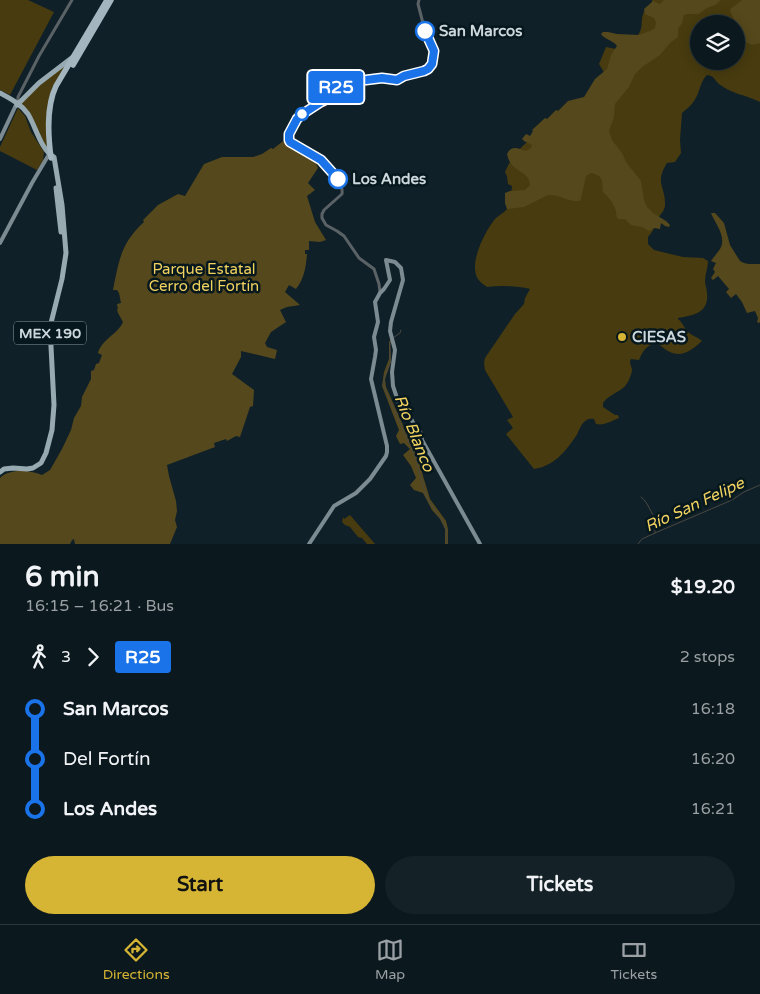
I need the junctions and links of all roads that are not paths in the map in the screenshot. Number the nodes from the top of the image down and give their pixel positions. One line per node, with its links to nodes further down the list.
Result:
1 (72, 0): 7 (street)
2 (107, 0): 5 (highway, MEX 190)
3 (111, 0): 9 (highway, MEX 190)
4 (419, 0): 11 (street)
5 (75, 55): 7 (main road, MEX 190); 9 (highway, MEX 190)
6 (0, 95): 7 (main road, MEX 190)
7 (16, 101): 8 (main road); 9 (main road, MEX 190)
8 (0, 139)
9 (51, 155): 10 (main road); 12 (main road, MEX 190)
10 (0, 243)
11 (380, 293): 13 (main road); 14 (main road)
12 (0, 470)
13 (308, 544)
14 (480, 544)

